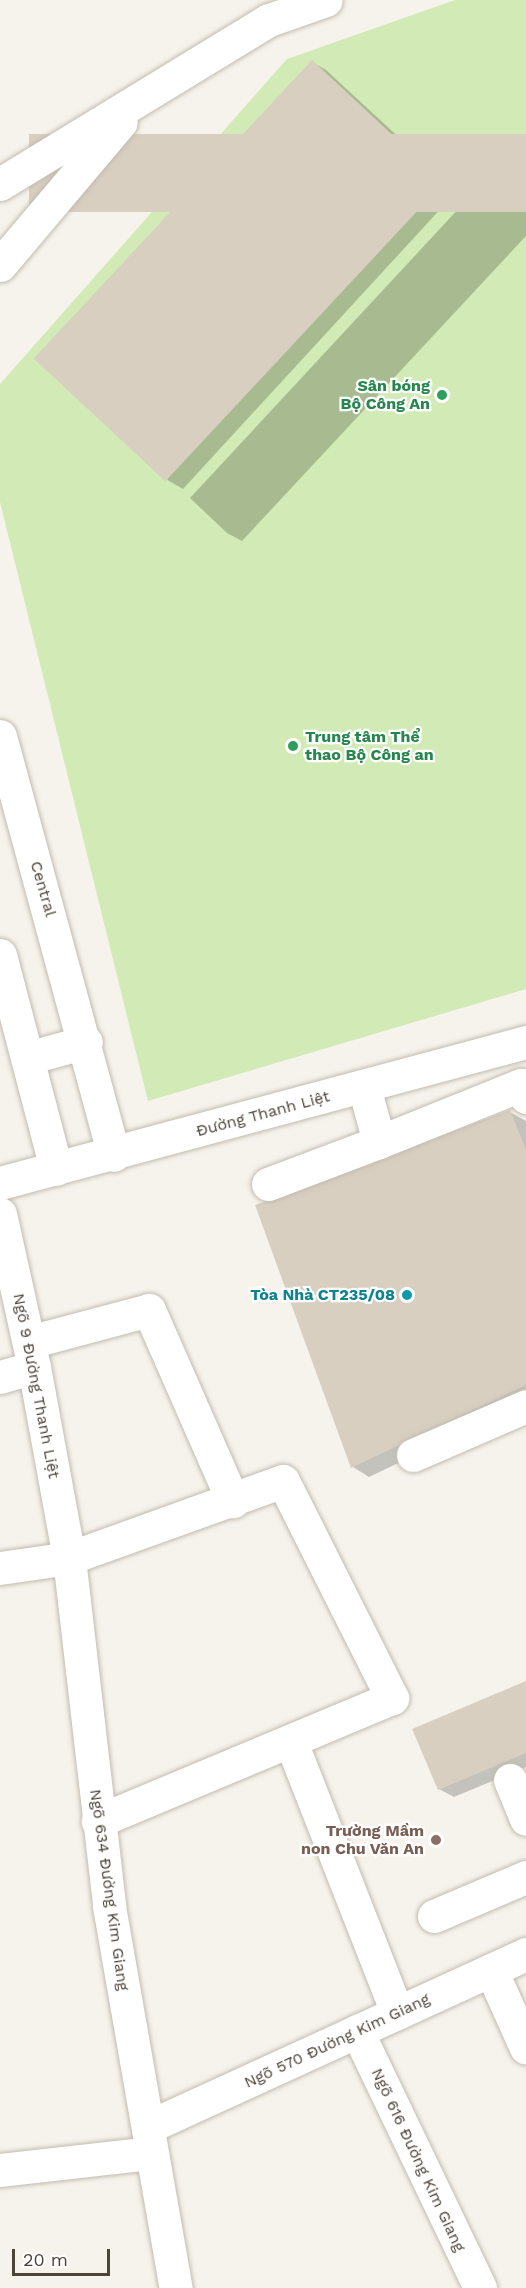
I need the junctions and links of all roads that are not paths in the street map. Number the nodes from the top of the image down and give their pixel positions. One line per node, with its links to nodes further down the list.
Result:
1 (326, 0): 2 (street)
2 (267, 10): 3 (street)
3 (141, 100): 4 (street); 5 (street)
4 (0, 184)
5 (0, 265)
6 (0, 736): 8 (street, Central)
7 (0, 955): 10 (street)
8 (86, 1042): 10 (street); 14 (street, Central)
9 (526, 1042): 11 (street, Đường Thanh Liệt)
10 (27, 1058): 15 (street)
11 (364, 1087): 13 (street); 14 (street, Đường Thanh Liệt)
12 (526, 1097): 13 (street)
13 (379, 1142): 17 (street)
14 (114, 1155): 15 (street, Đường Thanh Liệt)
15 (56, 1169): 16 (street, Đường Thanh Liệt)
16 (0, 1184)
17 (268, 1184)
18 (0, 1214): 19 (street, Ngõ 9 Đường Thanh Liệt)
19 (32, 1355): 20 (street); 23 (street); 24 (street, Ngõ 9 Đường Thanh Liệt)
20 (0, 1377)
21 (526, 1406): 22 (street)
22 (413, 1455)
23 (233, 1501): 24 (street); 26 (street)
24 (69, 1558): 25 (street); 29 (street, Ngõ 634 Đường Kim Giang)
25 (0, 1568)
26 (291, 1742): 29 (street); 34 (street)
27 (510, 1780): 28 (street)
28 (526, 1819)
29 (98, 1821): 37 (street, Ngõ 634 Đường Kim Giang)
30 (526, 1878): 31 (street)
31 (434, 1916)
32 (526, 1954): 33 (street, Ngõ 570 Đường Kim Giang)
33 (491, 1970): 34 (street, Ngõ 570 Đường Kim Giang); 36 (street)
34 (397, 2013): 35 (street, Ngõ 570 Đường Kim Giang)
35 (357, 2031): 37 (street, Ngõ 570 Đường Kim Giang); 40 (street, Ngõ 616 Đường Kim Giang)
36 (526, 2048)
37 (149, 2140): 38 (street, Ngõ 570 Đường Kim Giang); 39 (street, Ngõ 634 Đường Kim Giang)
38 (0, 2170)
39 (177, 2288)
40 (480, 2288)

